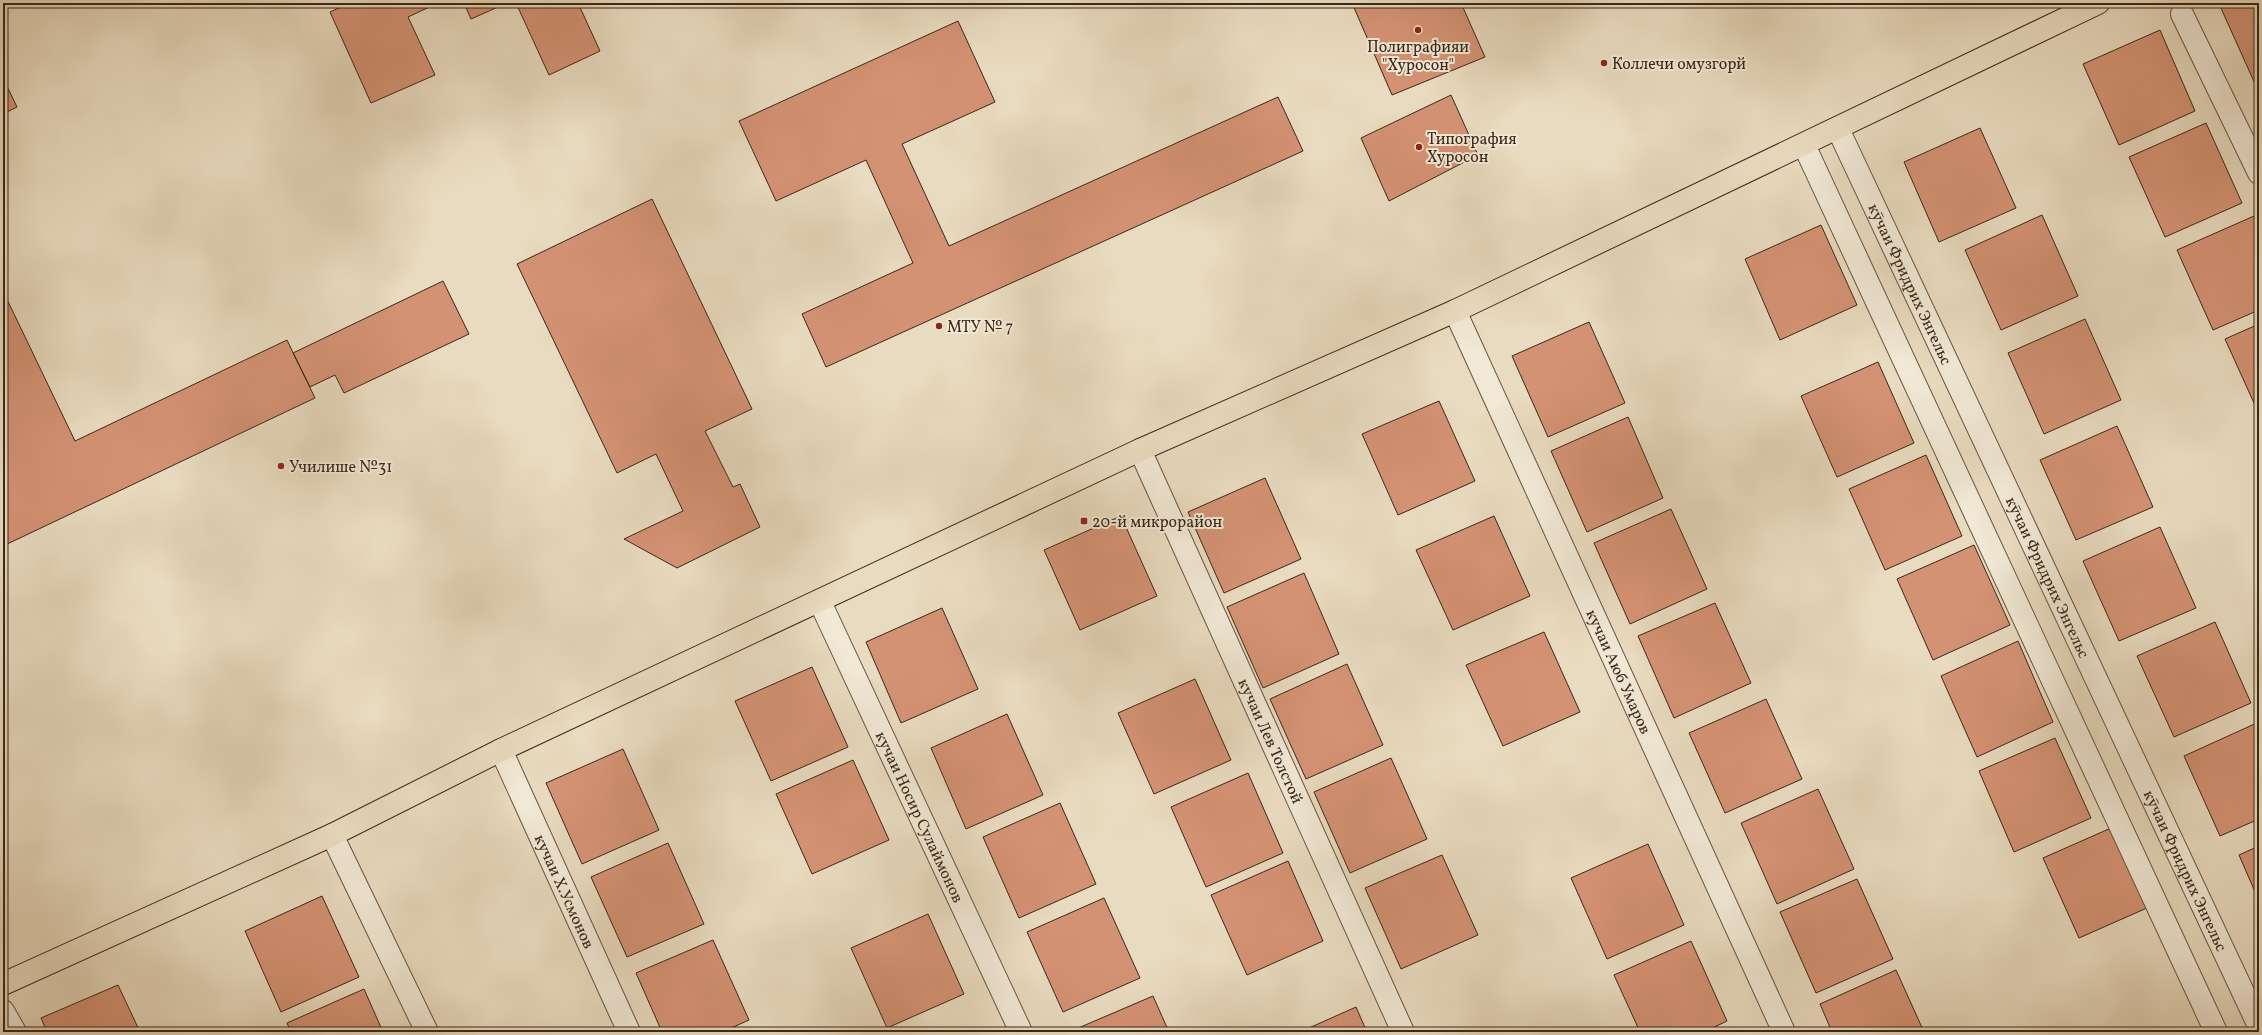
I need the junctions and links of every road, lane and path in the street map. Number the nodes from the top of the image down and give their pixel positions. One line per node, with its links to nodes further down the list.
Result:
1 (2098, 3): 3 (main road)
2 (2182, 14): 5 (street)
3 (1838, 129): 4 (main road); 13 (street, кӯчаи Фридрих Энгельс)
4 (1804, 145): 6 (main road); 20 (street)
5 (2259, 173)
6 (1454, 311): 7 (main road); 19 (street, кучаи Аюб Умаров)
7 (1140, 450): 8 (main road); 18 (street, кучаи Лев Толстой)
8 (820, 602): 9 (main road); 17 (street, кучаи Носир Сулаймонов)
9 (501, 750): 10 (main road); 16 (street, кучаи Х.Усмонов)
10 (332, 835): 11 (main road); 15 (street)
11 (3, 984)
12 (3, 1011): 14 (street)
13 (2259, 1026)
14 (15, 1032)
15 (427, 1032)
16 (629, 1032)
17 (1021, 1032)
18 (1403, 1032)
19 (1784, 1032)
20 (2216, 1032)

